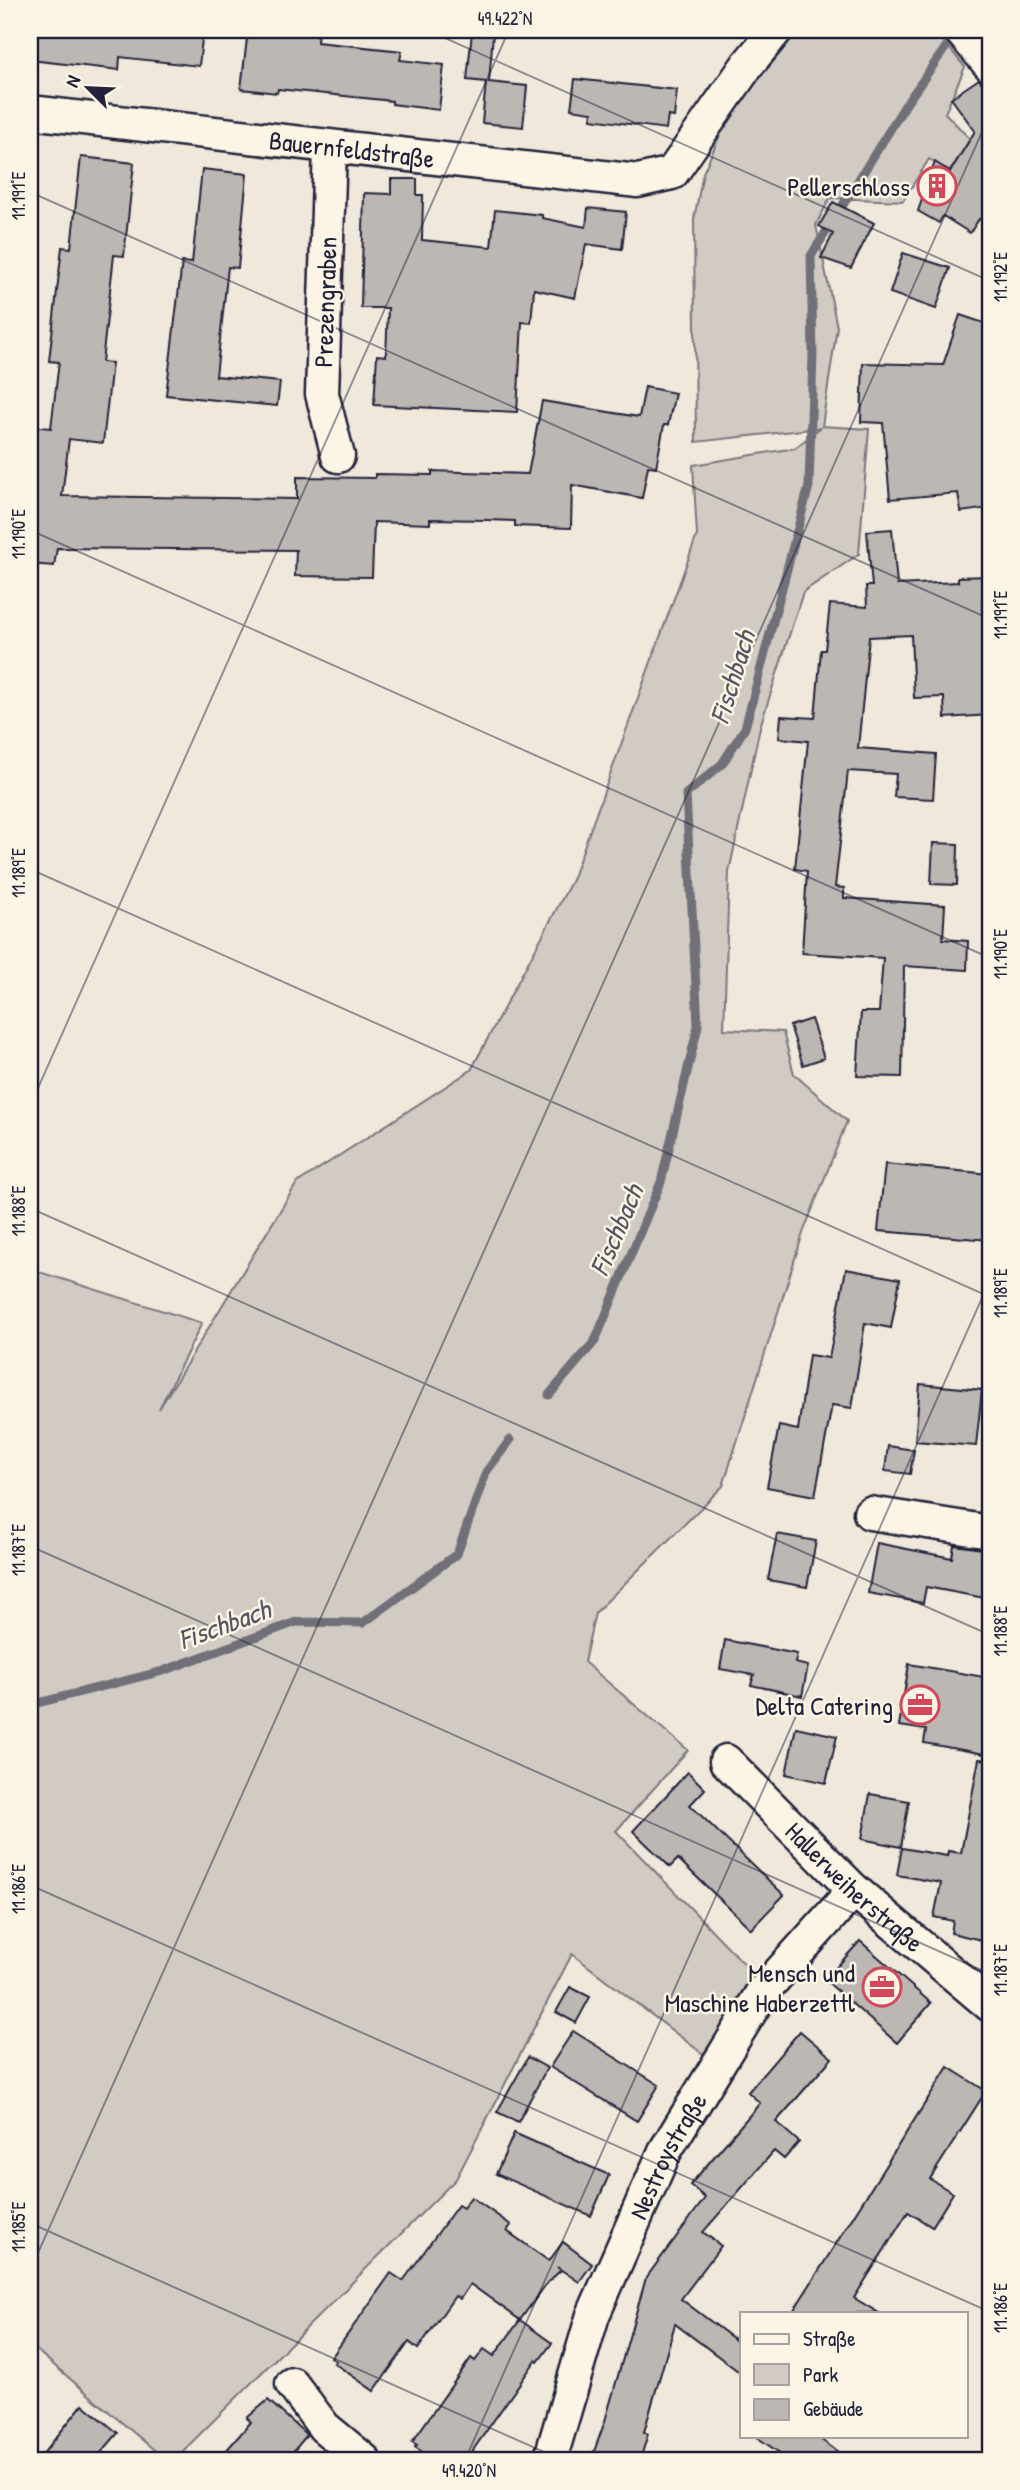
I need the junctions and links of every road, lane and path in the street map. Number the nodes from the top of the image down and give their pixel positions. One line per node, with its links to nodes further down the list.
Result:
1 (776, 30): 5 (street, Bauernfeldstraße)
2 (960, 30): 3 (street)
3 (990, 65)
4 (30, 113): 5 (street, Bauernfeldstraße)
5 (330, 147): 6 (street, Prezengraben)
6 (338, 456)
7 (870, 1513): 8 (street)
8 (990, 1532)
9 (726, 1761): 10 (street, Hallerweiherstraße)
10 (854, 1890): 11 (street, Hallerweiherstraße); 14 (street, Nestroystraße)
11 (990, 2005)
12 (292, 2384): 13 (street)
13 (364, 2460)
14 (550, 2460)

